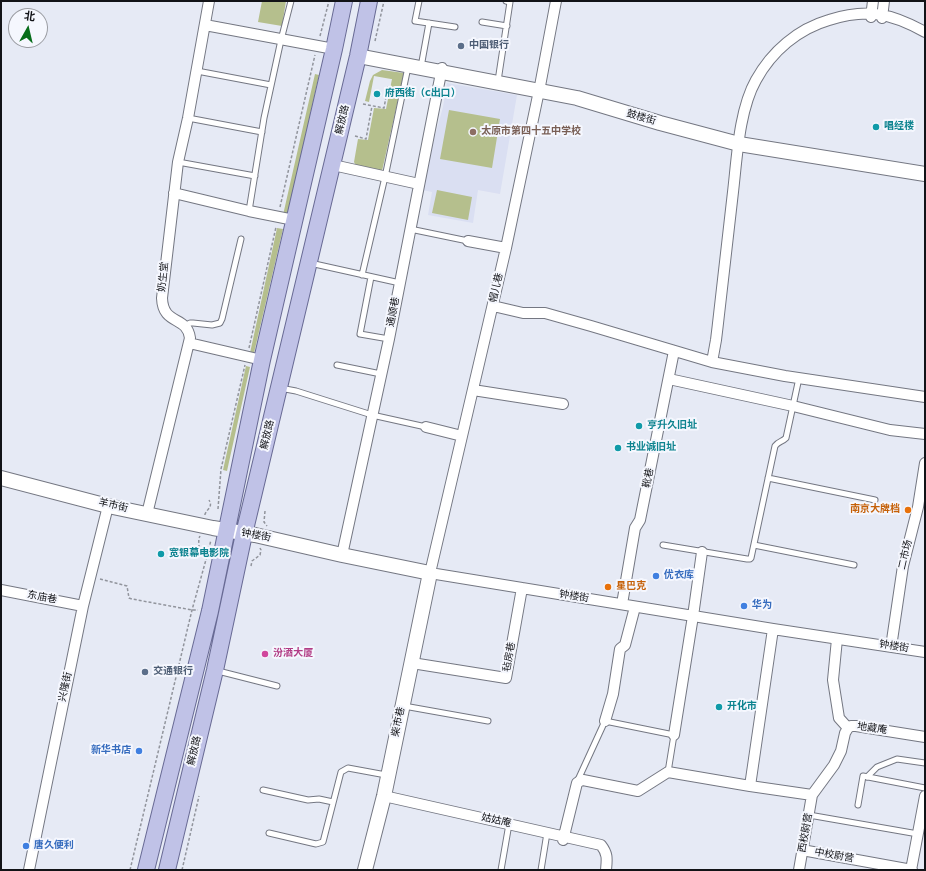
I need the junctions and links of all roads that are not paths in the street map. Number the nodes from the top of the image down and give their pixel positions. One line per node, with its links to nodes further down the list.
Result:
1 (209, 1): 13 (street, 奶生堂)
2 (292, 1): 18 (lane)
3 (344, 1): 19 (main road, 解放路)
4 (369, 1): 20 (main road, 解放路)
5 (419, 1): 12 (lane)
6 (506, 1): 15 (lane)
7 (556, 1): 26 (street, 帽儿巷)
8 (874, 1): 10 (street)
9 (884, 1): 10 (street)
10 (877, 16): 16 (street); 17 (street); 29 (street)
11 (482, 22): 15 (lane)
12 (429, 23): 14 (lane); 21 (lane)
13 (205, 25): 18 (street); 23 (street, 奶生堂)
14 (455, 26)
15 (507, 26): 24 (lane)
16 (925, 32)
17 (925, 36)
18 (281, 40): 19 (street); 25 (lane)
19 (334, 50): 39 (main road, 解放路)
20 (359, 54): 21 (street, 鼓楼街); 31 (main road, 解放路)
21 (415, 65): 22 (street, 鼓楼街); 35 (lane)
22 (441, 70): 24 (street, 鼓楼街); 36 (street, 通顺巷)
23 (197, 71): 25 (lane); 27 (street, 奶生堂)
24 (498, 81): 26 (street, 鼓楼街)
25 (271, 85): 28 (lane)
26 (539, 88): 29 (street, 鼓楼街); 43 (street, 帽儿巷)
27 (188, 118): 28 (lane); 30 (street, 奶生堂)
28 (262, 132): 34 (lane)
29 (742, 141): 32 (street, 鼓楼街); 33 (street, 鼓楼街); 54 (street)
30 (178, 162): 34 (lane); 37 (street, 奶生堂)
31 (332, 165): 35 (street); 44 (main road, 解放路)
32 (925, 166)
33 (925, 174)
34 (254, 176): 38 (lane)
35 (385, 176): 36 (street); 45 (lane)
36 (419, 184): 40 (street, 通顺巷)
37 (174, 193): 38 (street); 49 (street, 奶生堂)
38 (249, 211): 39 (street)
39 (294, 220): 53 (main road, 解放路)
40 (410, 229): 42 (lane); 47 (street, 通顺巷)
41 (241, 239): 49 (lane)
42 (468, 241): 43 (street)
43 (506, 248): 48 (street, 帽儿巷)
44 (309, 263): 45 (lane); 59 (main road, 解放路)
45 (362, 274): 46 (lane)
46 (371, 277): 47 (lane); 50 (lane)
47 (400, 283): 50 (street, 通顺巷)
48 (493, 306): 52 (street); 60 (street, 帽儿巷)
49 (185, 326): 51 (street)
50 (389, 339): 56 (street, 通顺巷)
51 (188, 343): 53 (street); 74 (street)
52 (674, 351): 54 (street); 58 (street, 靴巷)
53 (254, 359): 75 (main road, 解放路)
54 (714, 363): 57 (street)
55 (337, 365): 56 (lane)
56 (381, 374): 64 (street, 通顺巷)
57 (799, 378): 61 (street); 63 (lane)
58 (669, 379): 63 (street); 85 (street, 靴巷)
59 (279, 388): 64 (lane); 76 (main road, 解放路)
60 (473, 390): 62 (street); 67 (street, 帽儿巷)
61 (925, 397)
62 (563, 404)
63 (793, 406): 66 (street); 70 (lane)
64 (372, 415): 65 (lane); 80 (street, 通顺巷)
65 (426, 428): 67 (street)
66 (925, 434)
67 (462, 436): 82 (street, 帽儿巷)
68 (925, 463): 73 (street, 二市场)
69 (1, 478): 72 (street, 羊市街)
70 (768, 478): 71 (lane); 78 (lane)
71 (875, 500)
72 (108, 506): 74 (street, 羊市街); 86 (street, 兴隆街)
73 (921, 508): 91 (street, 二市场)
74 (147, 514): 75 (street, 羊市街)
75 (212, 528): 76 (street, 钟楼街); 124 (main road, 解放路)
76 (244, 534): 80 (street, 钟楼街); 94 (main road, 解放路)
77 (663, 545): 79 (lane)
78 (754, 545): 79 (lane); 81 (lane)
79 (702, 552): 88 (street)
80 (342, 555): 82 (street, 钟楼街)
81 (854, 565)
82 (430, 573): 83 (street, 钟楼街); 93 (street, 柴市巷)
83 (522, 588): 85 (street, 钟楼街); 93 (street, 毡房巷)
84 (1, 590): 86 (street, 东庙巷)
85 (622, 604): 87 (street, 钟楼街)
86 (83, 606): 123 (street, 兴隆街)
87 (635, 607): 88 (street, 钟楼街); 98 (street)
88 (693, 616): 89 (street, 钟楼街); 100 (street)
89 (773, 629): 90 (street, 钟楼街); 107 (street)
90 (837, 639): 91 (street, 钟楼街); 99 (street)
91 (891, 647): 92 (street, 钟楼街)
92 (925, 652)
93 (412, 663): 96 (street, 柴市巷)
94 (215, 670): 95 (lane); 125 (main road, 解放路)
95 (277, 686)
96 (403, 706): 97 (lane); 104 (street, 柴市巷)
97 (488, 721)
98 (605, 721): 100 (lane); 106 (lane)
99 (848, 728): 101 (street, 地藏庵); 110 (street, 地藏庵)
100 (674, 735): 103 (lane)
101 (925, 737)
102 (925, 763): 105 (lane)
103 (668, 772): 106 (street); 107 (street)
104 (388, 776): 112 (street, 柴市巷); 113 (lane)
105 (867, 777): 108 (lane); 114 (lane)
106 (577, 783): 120 (street)
107 (750, 786): 110 (street)
108 (925, 788)
109 (263, 790): 113 (lane)
110 (812, 795): 115 (street, 西校尉营)
111 (925, 796): 118 (street)
112 (384, 798): 116 (street, 姑姑庵); 126 (street, 柴市巷)
113 (334, 802): 117 (lane)
114 (858, 806)
115 (809, 815): 118 (lane); 121 (street, 西校尉营)
116 (509, 826): 119 (street, 姑姑庵); 127 (lane)
117 (269, 833)
118 (918, 834): 132 (street)
119 (546, 835): 120 (street, 姑姑庵); 128 (lane)
120 (563, 839): 122 (street, 姑姑庵)
121 (802, 850): 131 (street, 西校尉营); 132 (street, 中校尉营)
122 (603, 851): 129 (street); 130 (street)
123 (29, 870)
124 (146, 870)
125 (167, 870)
126 (365, 870)
127 (501, 870)
128 (541, 870)
129 (602, 870)
130 (606, 870)
131 (799, 870)
132 (912, 870)

